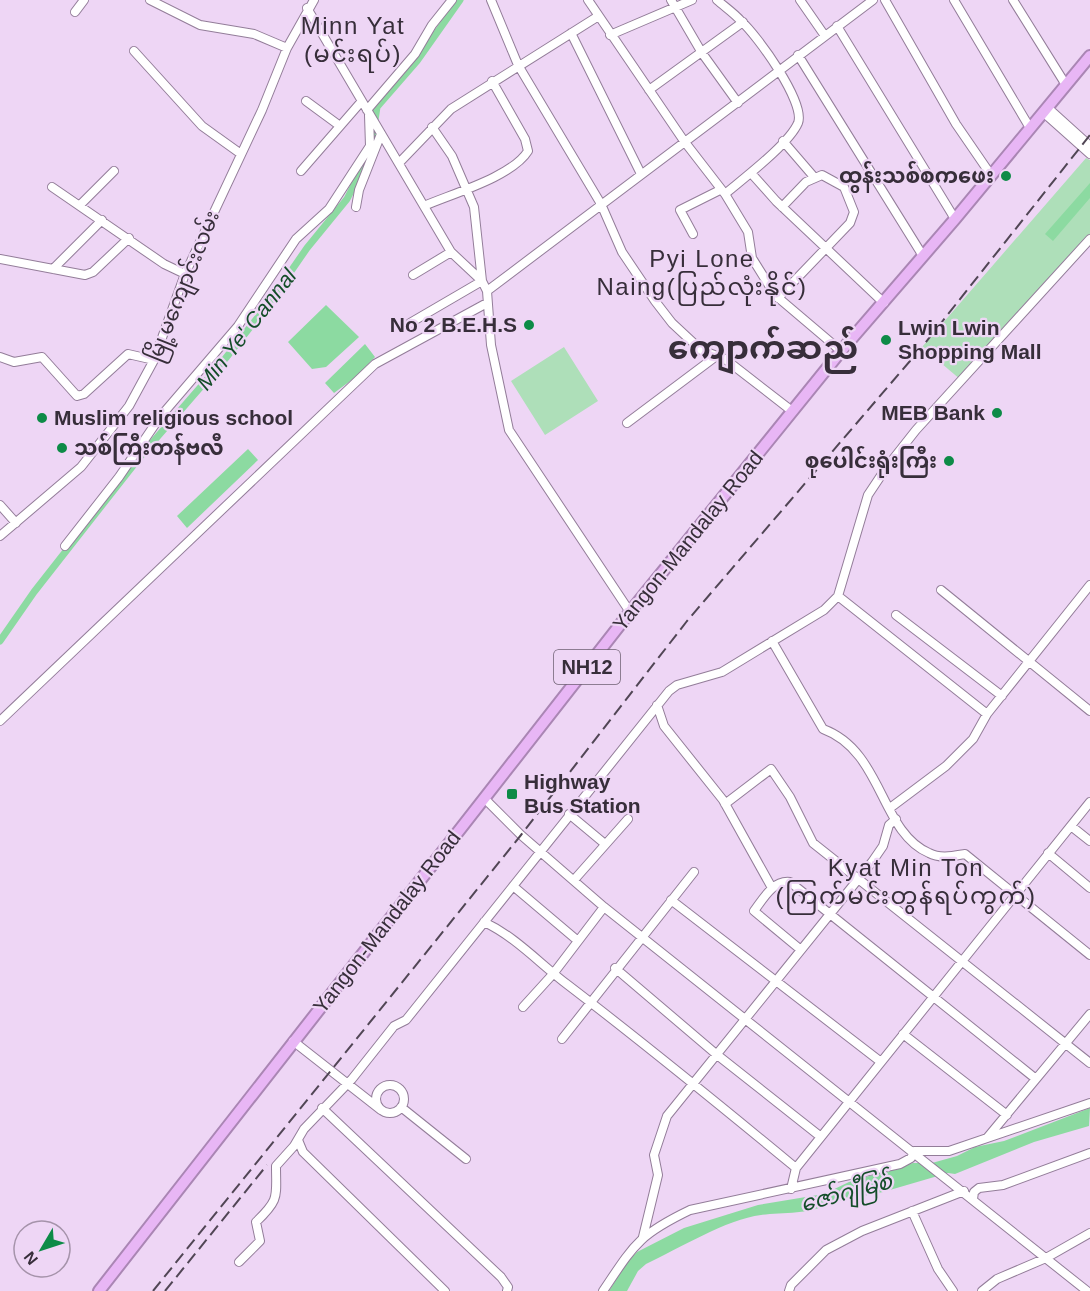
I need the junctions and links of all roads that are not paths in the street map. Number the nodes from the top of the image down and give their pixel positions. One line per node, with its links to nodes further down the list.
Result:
1 (84, 0): 16 (street)
2 (150, 0): 23 (street)
3 (314, 0): 15 (street, မြို့မကျောင်းလမ်း)
4 (452, 0): 37 (street)
5 (491, 0): 28 (street)
6 (588, 0): 17 (street)
7 (692, 0): 14 (street)
8 (717, 0): 18 (street)
9 (800, 0): 22 (street)
10 (873, 0): 19 (street)
11 (885, 0): 52 (street)
12 (954, 0): 40 (street)
13 (1013, 0): 31 (street)
14 (673, 3): 21 (street); 25 (street)
15 (307, 8): 23 (street, မြို့မကျောင်းလမ်း); 34 (street)
16 (75, 12)
17 (597, 17): 20 (street); 21 (street)
18 (743, 22): 25 (street); 29 (street)
19 (837, 26): 22 (street); 62 (street)
20 (571, 33): 28 (street); 51 (street)
21 (610, 35): 32 (street)
22 (825, 36): 26 (street)
23 (287, 48): 45 (street, မြို့မကျောင်းလမ်း)
24 (134, 51): 45 (street)
25 (702, 53): 32 (street); 35 (street)
26 (798, 55): 29 (street); 69 (street)
27 (1090, 56): 31 (highway, Yangon-Mandalay Road / NH12)
28 (518, 65): 30 (street); 57 (street)
29 (779, 70): 35 (street); 43 (street)
30 (492, 81): 39 (street); 55 (street)
31 (1066, 85): 36 (highway, Yangon-Mandalay Road / NH12)
32 (650, 90): 42 (street)
33 (306, 101): 38 (street)
34 (362, 102): 37 (street); 38 (street)
35 (738, 103): 42 (street)
36 (1046, 110): 40 (highway, Yangon-Mandalay Road / NH12); 44 (street); 46 (street)
37 (368, 111): 41 (street); 89 (street)
38 (340, 126): 49 (street)
39 (432, 127): 47 (street); 55 (street)
40 (1030, 128): 52 (highway, Yangon-Mandalay Road / NH12)
41 (381, 134): 47 (street); 60 (street)
42 (684, 141): 51 (street); 56 (street)
43 (783, 141): 50 (street); 53 (street)
44 (1090, 146)
45 (241, 154): 72 (street, မြို့မကျောင်းလမ်း)
46 (1090, 154)
47 (399, 163): 59 (street)
48 (114, 171): 58 (street)
49 (301, 171)
50 (750, 173): 56 (street); 61 (street)
51 (641, 174): 57 (street)
52 (991, 175): 62 (highway, Yangon-Mandalay Road / NH12)
53 (813, 177): 61 (street); 67 (street)
54 (52, 187): 58 (street)
55 (468, 188): 59 (street); 74 (street)
56 (723, 192): 64 (street); 76 (street)
57 (601, 204): 75 (street); 82 (street)
58 (80, 205): 63 (street)
59 (424, 206): 68 (street)
60 (356, 207)
61 (782, 207): 67 (street)
62 (955, 219): 69 (highway, Yangon-Mandalay Road / NH12)
63 (102, 220): 65 (street); 71 (street)
64 (693, 234)
65 (129, 238): 71 (street); 72 (street)
66 (1090, 239): 92 (street)
67 (825, 248): 76 (street); 78 (street)
68 (451, 252): 73 (street); 74 (street)
69 (923, 256): 78 (highway, Yangon-Mandalay Road / NH12)
70 (0, 259): 71 (street)
71 (53, 268)
72 (185, 274): 83 (street, မြို့မကျောင်းလမ်း)
73 (413, 275)
74 (482, 281): 75 (street); 79 (street)
75 (487, 291): 77 (street)
76 (778, 297): 80 (street)
77 (487, 303): 93 (street); 101 (street)
78 (884, 303): 80 (highway, Yangon-Mandalay Road / NH12)
79 (410, 324)
80 (841, 351): 84 (highway, Yangon-Mandalay Road / NH12)
81 (0, 357): 83 (street)
82 (715, 357): 84 (street); 85 (street)
83 (154, 360): 87 (street, မြို့မကျောင်းလမ်း)
84 (792, 411): 93 (highway, Yangon-Mandalay Road / NH12)
85 (627, 423)
86 (0, 505): 87 (street)
87 (16, 523): 88 (street, မြို့မကျောင်းလမ်း)
88 (0, 536)
89 (66, 546)
90 (1090, 585): 96 (street)
91 (941, 590): 96 (street)
92 (838, 596): 95 (street); 100 (street)
93 (630, 612): 102 (highway, Yangon-Mandalay Road / NH12)
94 (896, 615): 97 (street)
95 (772, 641): 98 (street); 105 (street)
96 (1030, 660): 97 (street); 99 (street)
97 (1002, 696): 100 (street)
98 (657, 705): 104 (street); 106 (street)
99 (1090, 711)
100 (987, 714): 105 (street)
101 (0, 721)
102 (485, 799): 112 (street); 140 (highway, Yangon-Mandalay Road / NH12)
103 (1090, 802): 109 (street)
104 (725, 804): 116 (street); 118 (street)
105 (890, 808): 108 (street)
106 (569, 814): 111 (street); 112 (street)
107 (628, 819): 111 (street)
108 (896, 819): 116 (street); 120 (street)
109 (1071, 826): 110 (street); 113 (street)
110 (1090, 841)
111 (605, 844): 115 (street)
112 (540, 851): 115 (street); 117 (street)
113 (1048, 853): 119 (street); 120 (street)
114 (694, 872): 121 (street)
115 (574, 880): 122 (street)
116 (858, 880): 123 (street); 129 (street)
117 (513, 886): 124 (street); 126 (street)
118 (772, 888): 123 (street); 127 (street)
119 (1090, 888)
120 (1016, 893): 128 (street); 129 (street)
121 (671, 900): 125 (street); 132 (street)
122 (604, 907): 125 (street); 126 (street)
123 (830, 914): 127 (street); 133 (street)
124 (484, 922): 131 (street); 146 (street)
125 (641, 936): 130 (street); 137 (street)
126 (578, 941): 131 (street)
127 (801, 950): 132 (street)
128 (1090, 955)
129 (962, 960): 133 (street); 141 (street)
130 (615, 969): 134 (street); 142 (street)
131 (553, 974): 134 (street); 135 (street)
132 (775, 981): 137 (street); 143 (street)
133 (933, 998): 138 (street); 145 (street)
134 (590, 1002): 139 (street); 147 (street)
135 (524, 1007)
136 (1090, 1014): 141 (street)
137 (745, 1018): 142 (street); 148 (street)
138 (903, 1034): 143 (street); 153 (street)
139 (561, 1039)
140 (293, 1041): 146 (street); 169 (highway, Yangon-Mandalay Road / NH12)
141 (1066, 1042): 144 (street); 145 (street)
142 (716, 1054): 147 (street); 154 (street)
143 (881, 1062): 148 (street)
144 (1090, 1063)
145 (1036, 1079): 153 (street)
146 (347, 1082): 151 (street); 152 (street)
147 (694, 1083): 160 (street); 166 (street)
148 (850, 1101): 154 (street); 158 (street)
149 (1090, 1103): 156 (street)
150 (401, 1107): 152 (street); 152 (street); 159 (street)
151 (322, 1108): 155 (street); 171 (street)
152 (381, 1110)
153 (1007, 1115): 156 (street)
154 (821, 1137): 160 (street)
155 (298, 1140): 168 (street); 170 (street)
156 (986, 1140): 158 (street)
157 (1090, 1153): 163 (street)
158 (917, 1154): 161 (street); 162 (street)
159 (466, 1159)
160 (796, 1168): 161 (street)
161 (791, 1189): 166 (street)
162 (964, 1191): 163 (street); 164 (street)
163 (973, 1199): 167 (street)
164 (912, 1210): 173 (street); 174 (street)
165 (1090, 1233): 167 (street)
166 (643, 1237): 172 (street)
167 (1046, 1258): 175 (street); 176 (street)
168 (239, 1262)
169 (99, 1291)
170 (445, 1291)
171 (507, 1291)
172 (603, 1291)
173 (789, 1291)
174 (953, 1291)
175 (982, 1291)
176 (1087, 1291)

